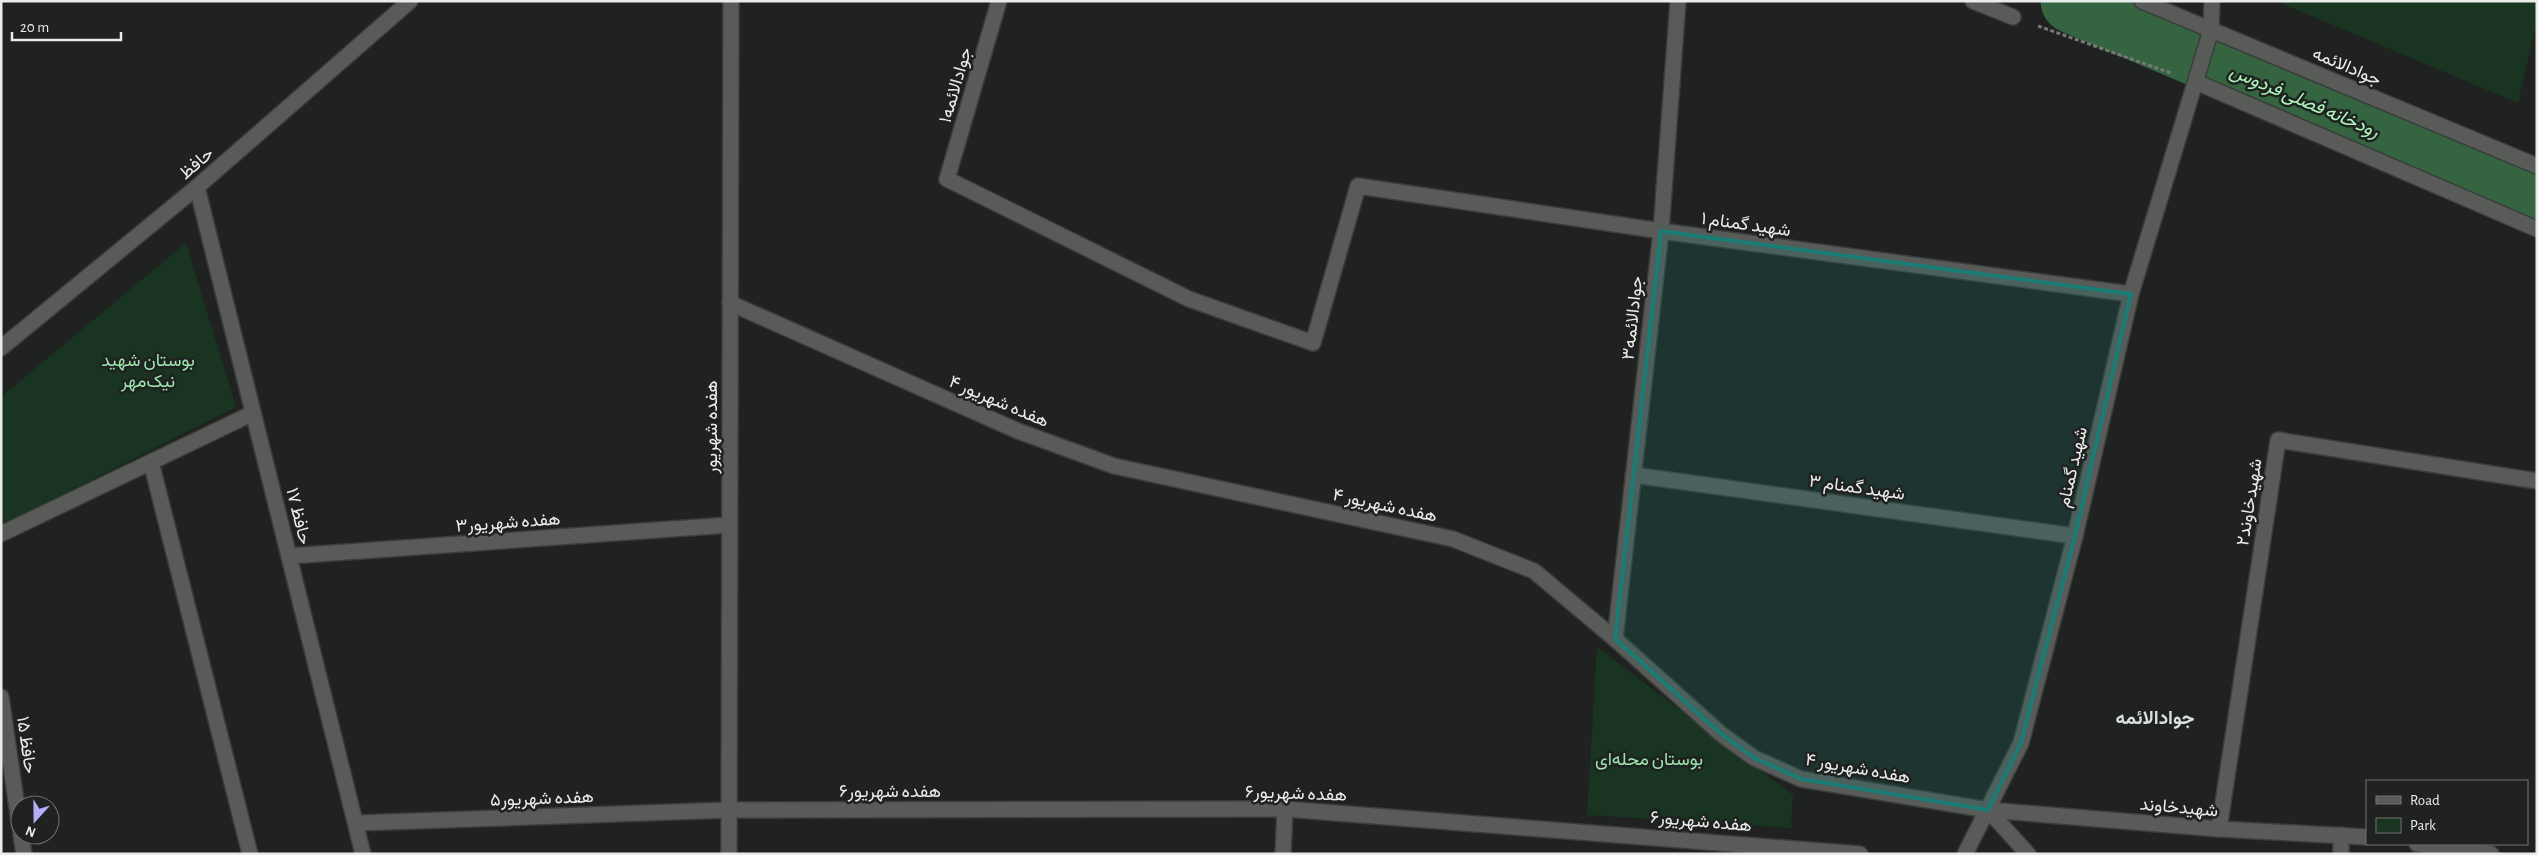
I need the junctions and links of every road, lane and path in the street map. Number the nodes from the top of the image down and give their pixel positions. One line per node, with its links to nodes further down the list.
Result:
1 (410, 1): 13 (street, حافظ)
2 (731, 1): 17 (street, هفده شهریور)
3 (999, 1): 12 (street, جوادالائمه۱)
4 (1678, 1): 15 (street, جوادالائمه۳)
5 (1973, 1): 8 (street)
6 (2142, 1): 9 (street, جوادالائمه)
7 (2212, 1): 9 (street, شهید گمنام)
8 (2014, 17): 10 (path)
9 (2211, 30): 10 (street, شهید گمنام); 11 (street, جوادالائمه)
10 (2196, 82): 14 (street); 16 (street, شهید گمنام)
11 (2537, 166)
12 (1358, 186): 15 (street, شهید گمنام ۱)
13 (197, 187): 18 (street, حافظ); 19 (street, حافظ ۱۷)
14 (2537, 228)
15 (1661, 232): 16 (street, شهید گمنام ۱); 21 (street, جوادالائمه۳)
16 (2131, 294): 25 (street, شهید گمنام)
17 (730, 303): 23 (street, هفده شهریور); 27 (street, هفده شهریور ۴)
18 (1, 348)
19 (253, 413): 20 (street); 26 (street, حافظ ۱۷)
20 (150, 462): 24 (street); 38 (street)
21 (1633, 475): 25 (street, شهید گمنام ۳); 27 (street, جوادالائمه۳)
22 (2537, 481): 34 (street, شهیدخاوند۲)
23 (730, 525): 26 (street, هفده شهریور۳); 30 (street, هفده شهریور)
24 (1, 534)
25 (2075, 536): 32 (street, شهید گمنام)
26 (289, 556): 33 (street, حافظ ۱۷)
27 (1615, 638): 32 (street, هفده شهریور ۴)
28 (1, 697): 29 (street, حافظ ۱۵)
29 (15, 795)
30 (729, 810): 31 (street, هفده شهریور۶); 33 (street, هفده شهریور۵); 40 (street, هفده شهریور)
31 (1285, 810): 41 (street); 42 (street, هفده شهریور۶)
32 (1988, 810): 34 (street, شهیدخاوند); 43 (street, شهید گمنام); 44 (street)
33 (356, 824): 39 (street, حافظ ۱۷)
34 (2219, 829): 35 (street, شهیدخاوند)
35 (2341, 835): 36 (street, شهیدخاوند); 45 (street)
36 (2366, 837)
37 (2425, 845): 46 (street)
38 (250, 854)
39 (363, 854)
40 (729, 854)
41 (1284, 854)
42 (1860, 854)
43 (1964, 854)
44 (2028, 854)
45 (2341, 854)
46 (2491, 854)

